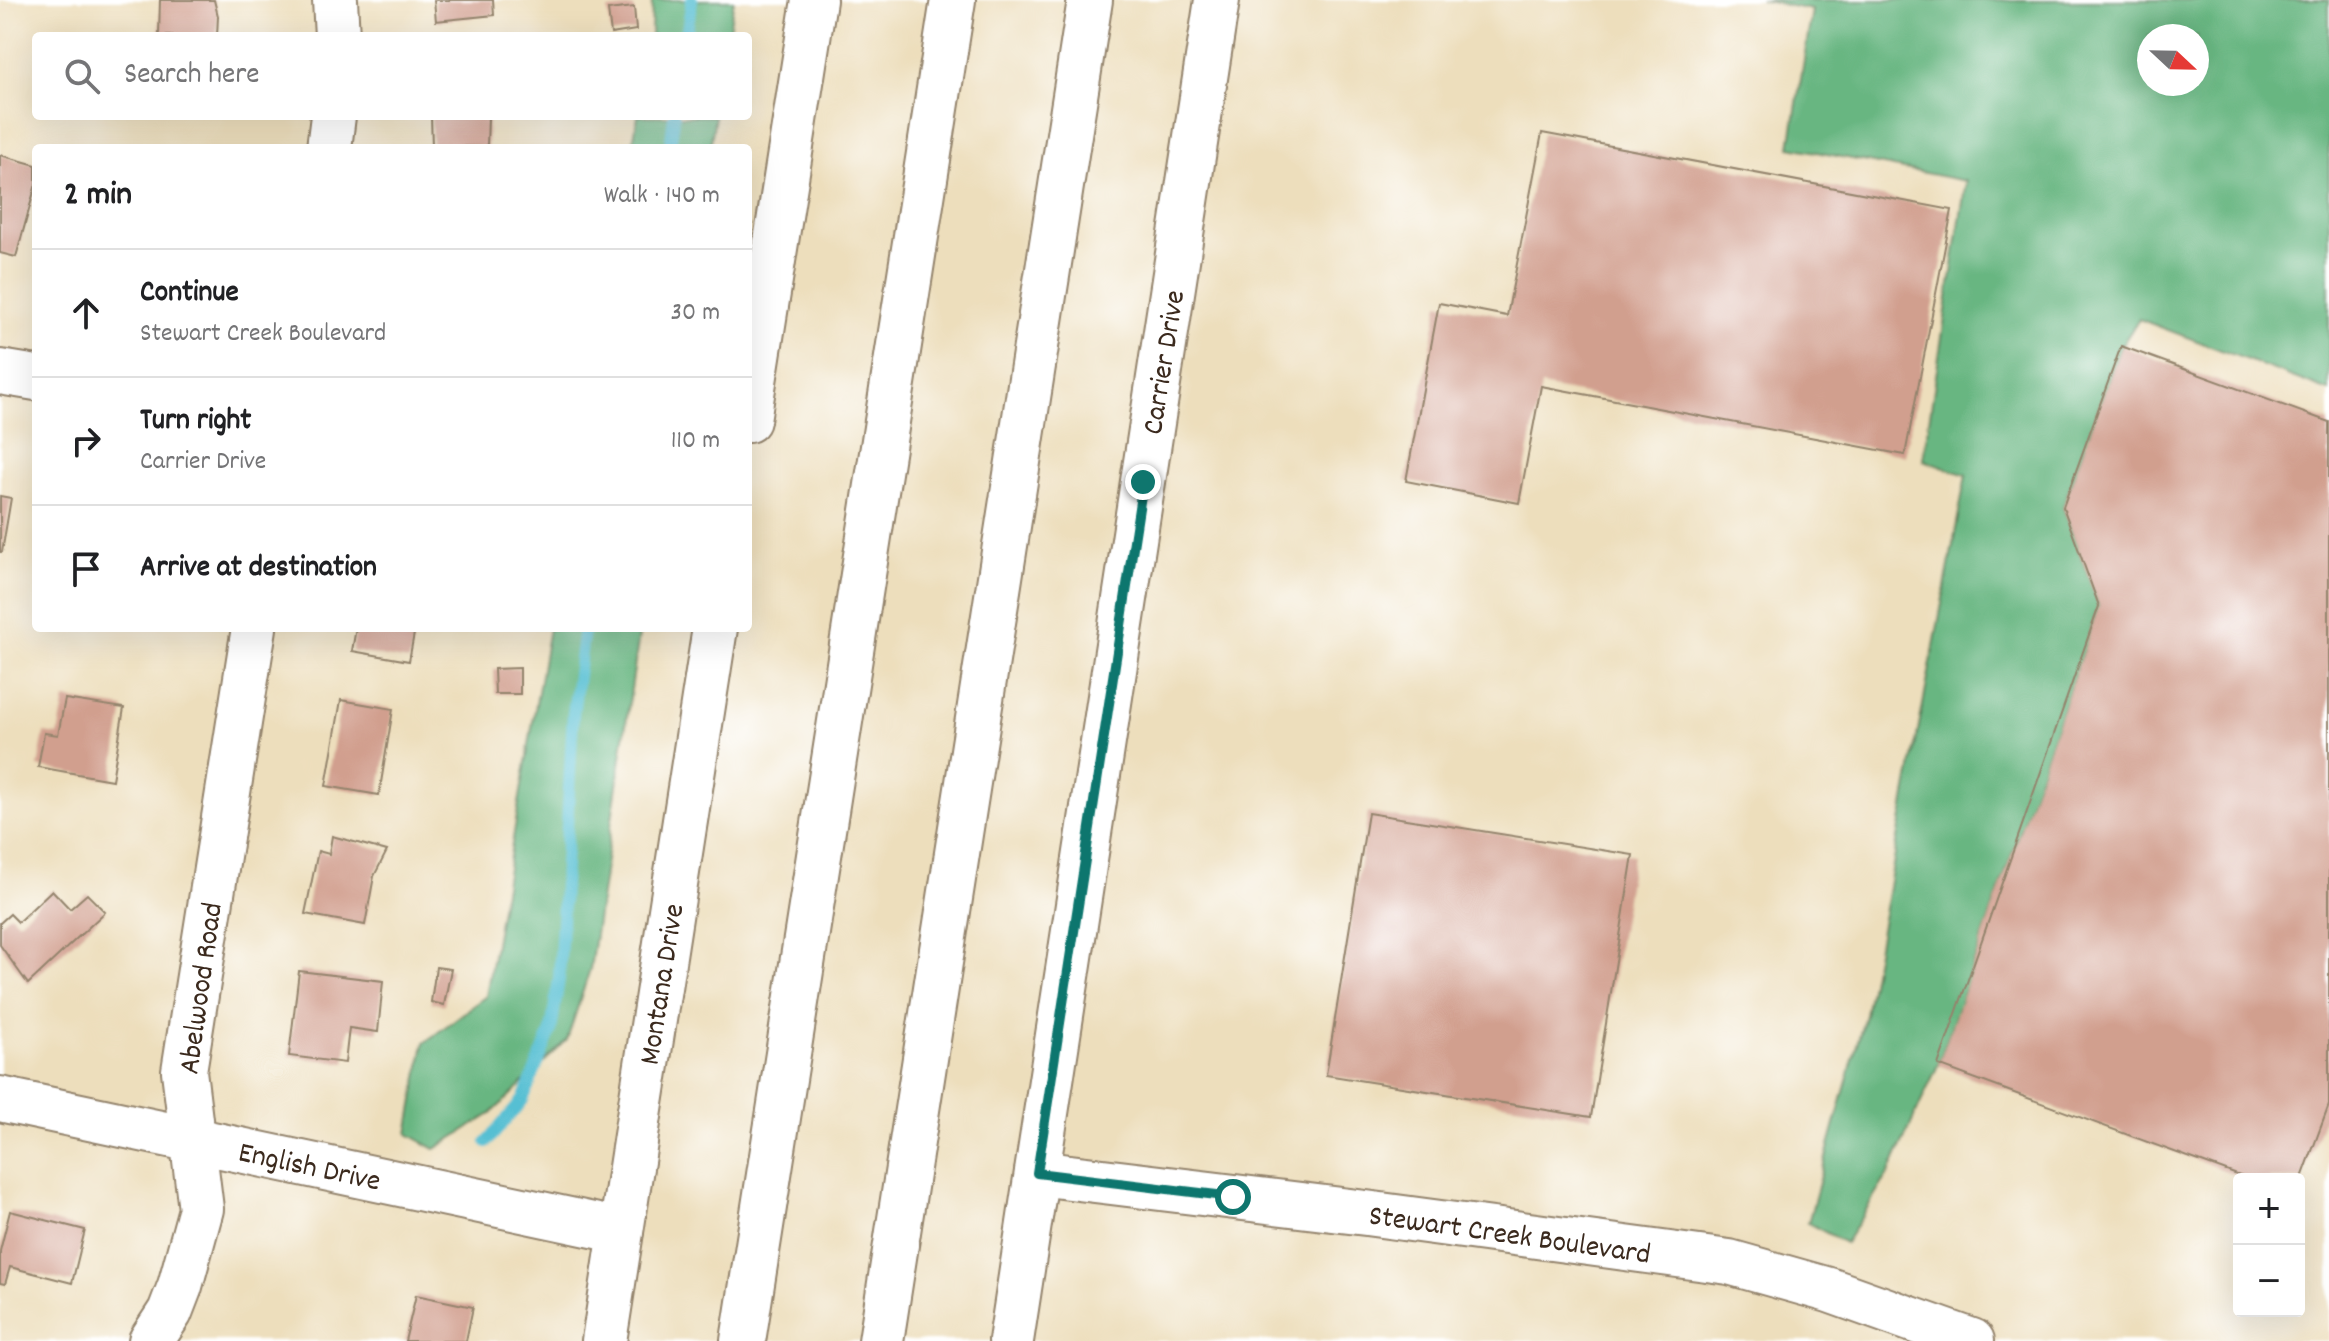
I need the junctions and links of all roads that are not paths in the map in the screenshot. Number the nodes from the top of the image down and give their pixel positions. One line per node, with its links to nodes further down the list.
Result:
1 (335, 0): 6 (main road)
2 (814, 0): 11 (main road)
3 (953, 0): 20 (main road)
4 (1090, 0): 21 (main road)
5 (1217, 0): 16 (main road, Carrier Drive)
6 (337, 32)
7 (332, 120): 8 (main road)
8 (330, 144)
9 (0, 372): 10 (main road)
10 (32, 377)
11 (752, 395)
12 (253, 632): 15 (main road, Abelwood Road)
13 (714, 632): 17 (main road, Montana Drive)
14 (0, 1099): 15 (main road, English Drive)
15 (192, 1140): 17 (main road, English Drive); 18 (main road, Abelwood Road)
16 (1037, 1173): 22 (main road, Carrier Drive); 23 (main road, Stewart Creek Boulevard)
17 (621, 1231): 19 (main road, Montana Drive)
18 (151, 1341)
19 (604, 1341)
20 (743, 1341)
21 (881, 1341)
22 (1011, 1341)
23 (1972, 1341)

